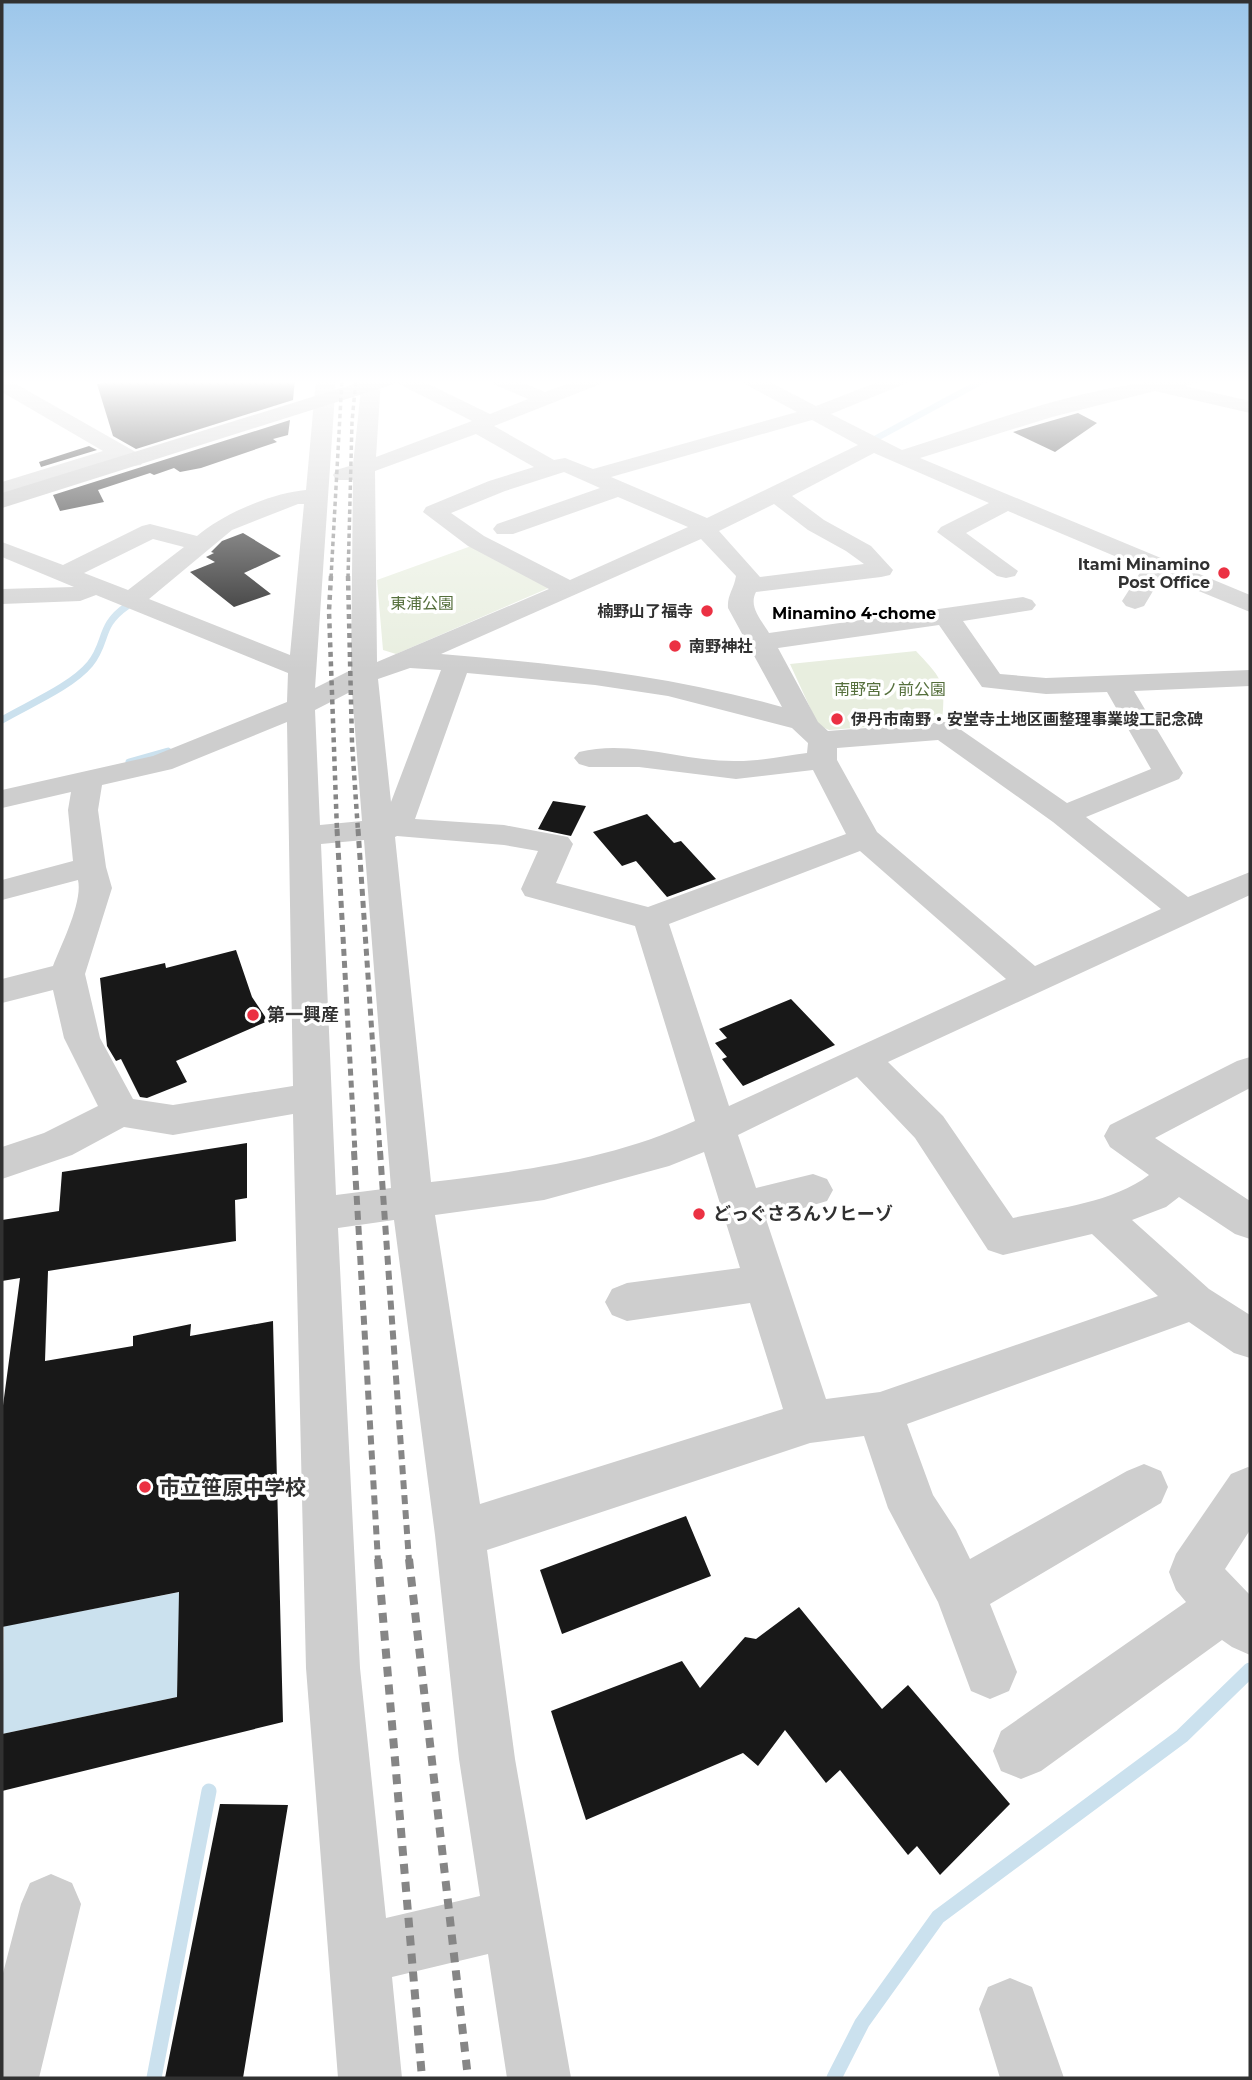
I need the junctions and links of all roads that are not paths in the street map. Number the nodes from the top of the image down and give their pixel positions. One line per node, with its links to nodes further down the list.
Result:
1 (20, 476): 10 (street)
2 (62, 476): 10 (main road)
3 (318, 476): 11 (street)
4 (348, 476): 11 (street)
5 (364, 476): 22 (street)
6 (527, 476): 28 (street)
7 (590, 476): 13 (street)
8 (814, 476): 14 (street)
9 (945, 476): 16 (street)
10 (34, 485): 12 (street); 15 (main road)
11 (317, 487): 19 (street); 24 (street)
12 (2, 489)
13 (619, 489): 17 (street); 18 (street)
14 (777, 495): 17 (street); 26 (street)
15 (2, 501)
16 (1007, 503): 21 (street); 23 (street)
17 (703, 527): 26 (street); 28 (street)
18 (505, 529)
19 (202, 544): 25 (street); 30 (street)
20 (2, 549): 25 (street)
21 (1157, 565): 31 (street); 32 (street)
22 (364, 569): 24 (street); 38 (street)
23 (1006, 571)
24 (310, 572): 41 (street)
25 (63, 574): 27 (street)
26 (747, 586): 35 (street)
27 (93, 587): 29 (street); 30 (street)
28 (569, 589): 36 (street)
29 (2, 597)
30 (131, 599): 41 (street)
31 (1135, 601)
32 (1250, 604)
33 (1023, 605): 34 (street)
34 (946, 616): 35 (street); 40 (street)
35 (762, 642): 42 (street)
36 (406, 660): 37 (street); 38 (street)
37 (457, 664): 42 (street); 47 (street)
38 (364, 674): 41 (street); 47 (street)
39 (1250, 678): 40 (street)
40 (1116, 683): 46 (street)
41 (302, 687): 44 (street); 48 (street)
42 (816, 741): 43 (street); 46 (street); 49 (street)
43 (589, 758)
44 (88, 782): 45 (street); 50 (street)
45 (2, 799)
46 (1064, 815): 53 (street)
47 (388, 828): 48 (street); 54 (street); 66 (street)
48 (305, 836): 60 (street)
49 (864, 838): 54 (street); 56 (street)
50 (90, 867): 52 (street); 55 (street)
51 (1250, 882): 53 (street)
52 (2, 890)
53 (1184, 911): 56 (street)
54 (650, 919): 62 (street)
55 (67, 974): 57 (street); 61 (street)
56 (1031, 982): 58 (street)
57 (2, 991)
58 (862, 1059): 62 (street); 69 (street)
59 (1250, 1071): 64 (street)
60 (312, 1097): 61 (street); 68 (street)
61 (120, 1112): 63 (street)
62 (719, 1127): 66 (street); 67 (street)
63 (2, 1163)
64 (1178, 1175): 69 (street); 70 (street)
65 (813, 1190): 67 (street)
66 (412, 1203): 68 (street); 79 (street)
67 (744, 1208): 71 (street)
68 (316, 1214): 86 (street)
69 (1099, 1214): 73 (street)
70 (1250, 1222)
71 (766, 1282): 72 (street); 76 (street)
72 (627, 1301)
73 (1194, 1302): 74 (street); 75 (street)
74 (1250, 1339)
75 (880, 1413): 76 (street); 80 (street)
76 (810, 1422): 79 (street)
77 (1144, 1487): 80 (street)
78 (1248, 1490): 81 (street)
79 (460, 1535): 85 (street)
80 (960, 1593): 82 (street)
81 (1237, 1618): 83 (street)
82 (990, 1672)
83 (1021, 1751)
84 (51, 1904): 88 (street)
85 (512, 1918): 86 (street); 90 (street)
86 (359, 1955): 89 (street)
87 (1010, 2009): 91 (street)
88 (9, 2048)
89 (370, 2078)
90 (539, 2078)
91 (1032, 2078)

